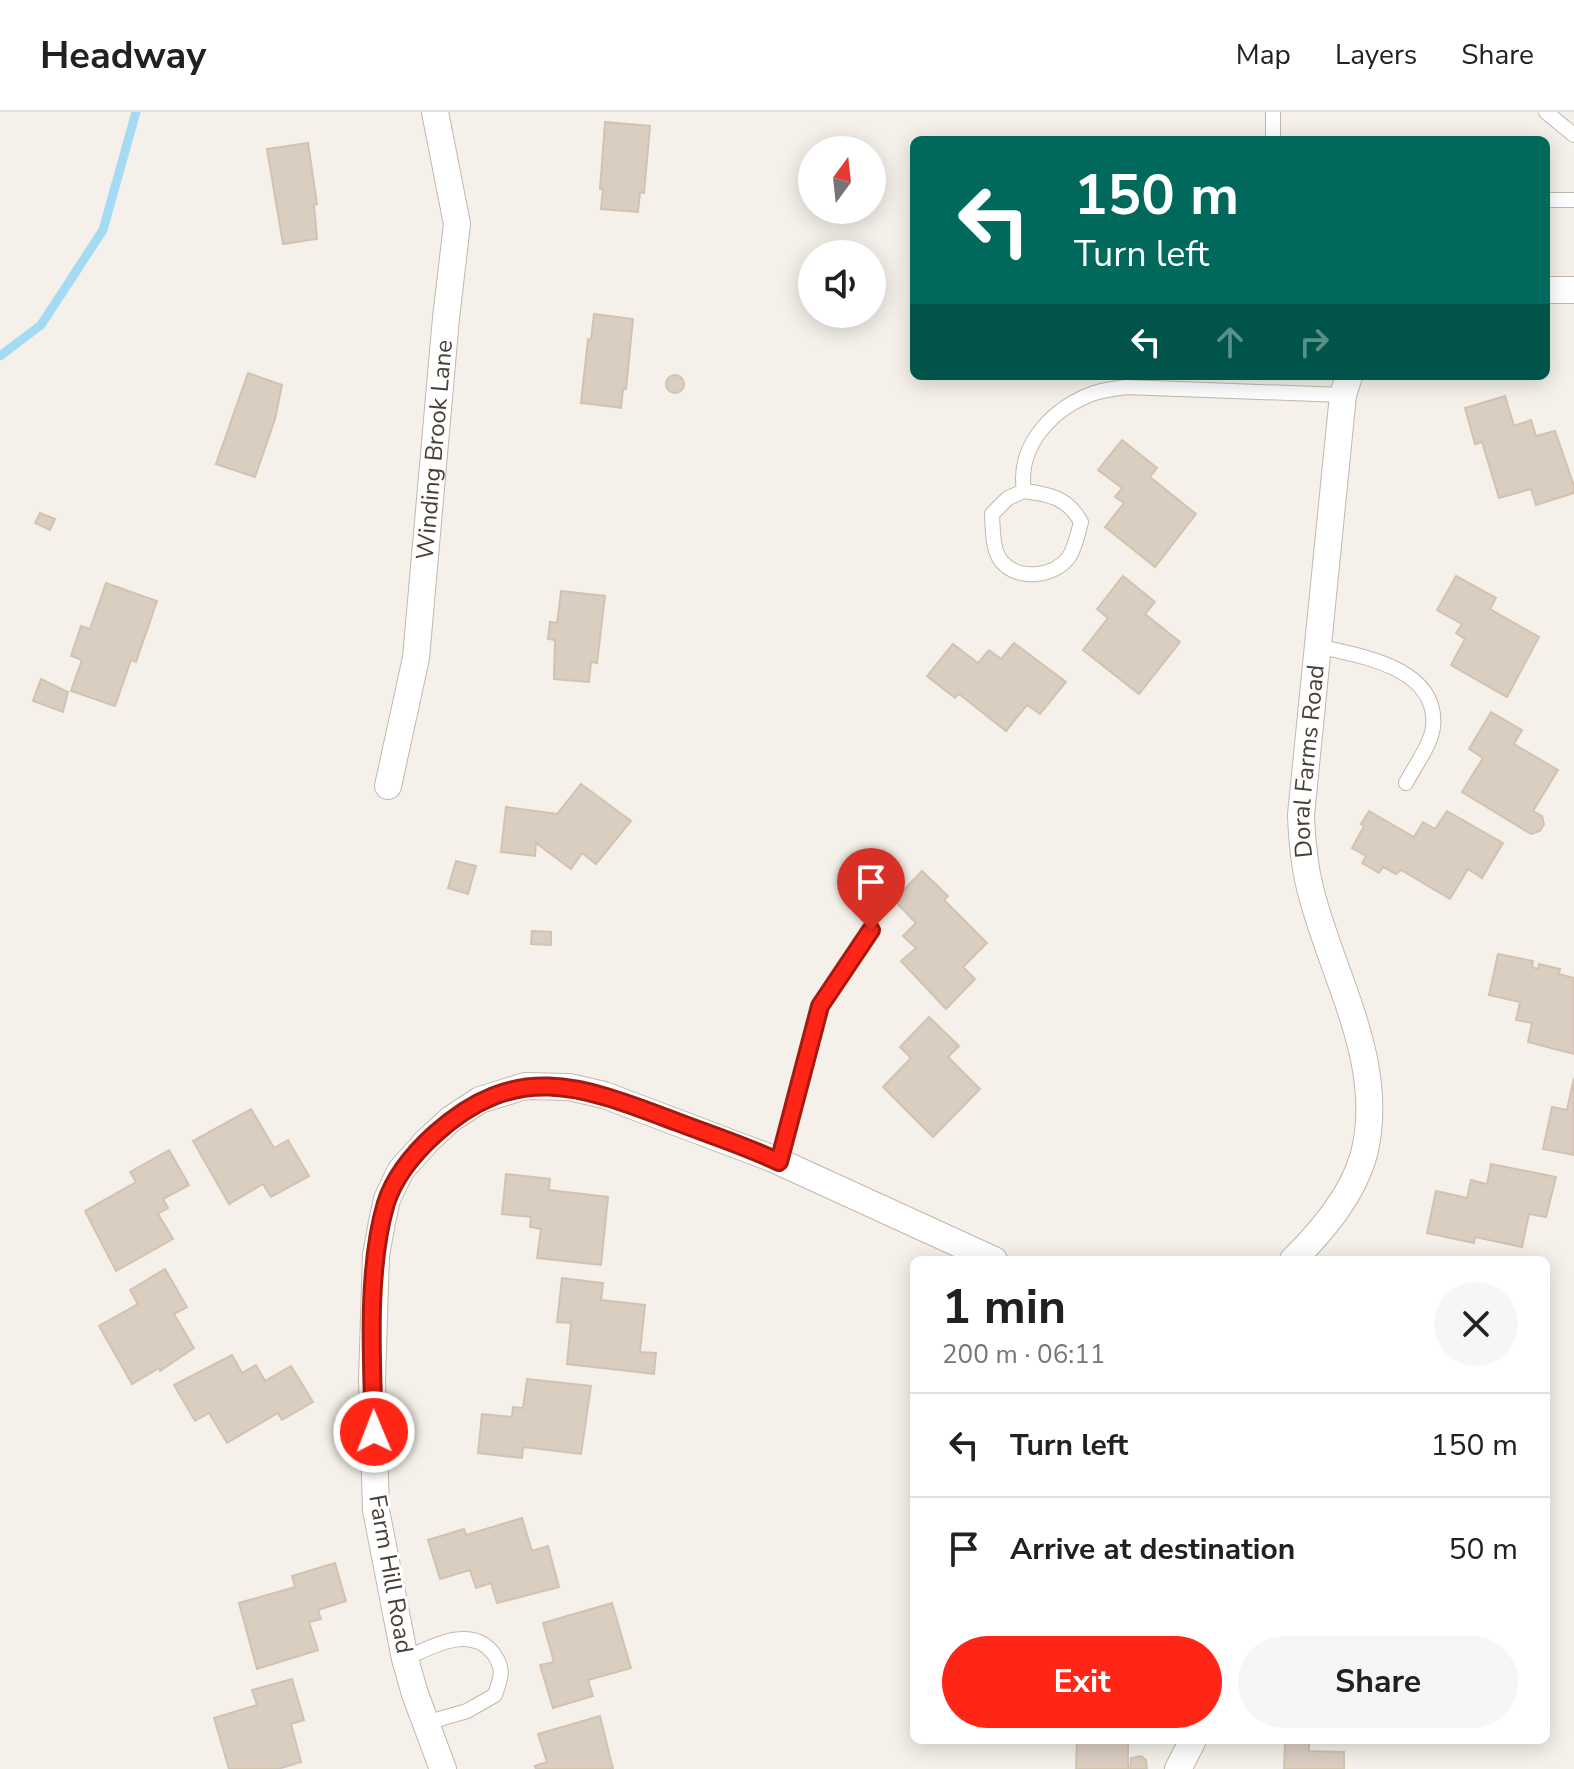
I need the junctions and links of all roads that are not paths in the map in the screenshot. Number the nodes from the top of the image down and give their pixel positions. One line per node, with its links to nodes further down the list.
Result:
1 (435, 112): 14 (street, Winding Brook Lane)
2 (1273, 112): 5 (lane)
3 (1546, 112): 4 (lane)
4 (1574, 135)
5 (1273, 136)
6 (1550, 200): 7 (lane)
7 (1574, 200)
8 (1550, 290): 9 (street)
9 (1574, 290)
10 (1346, 386): 11 (lane); 12 (street, Doral Farms Road)
11 (1024, 491): 11 (lane)
12 (1317, 646): 13 (lane); 18 (street, Doral Farms Road)
13 (1406, 783)
14 (388, 786)
15 (871, 930): 16 (lane)
16 (779, 1162): 17 (street, Farm Hill Road); 19 (street, Farm Hill Road)
17 (985, 1256)
18 (1297, 1256)
19 (405, 1659): 20 (street, Farm Hill Road); 20 (lane)
20 (426, 1723): 22 (street, Farm Hill Road)
21 (1191, 1744): 23 (street)
22 (443, 1769)
23 (1178, 1769)

